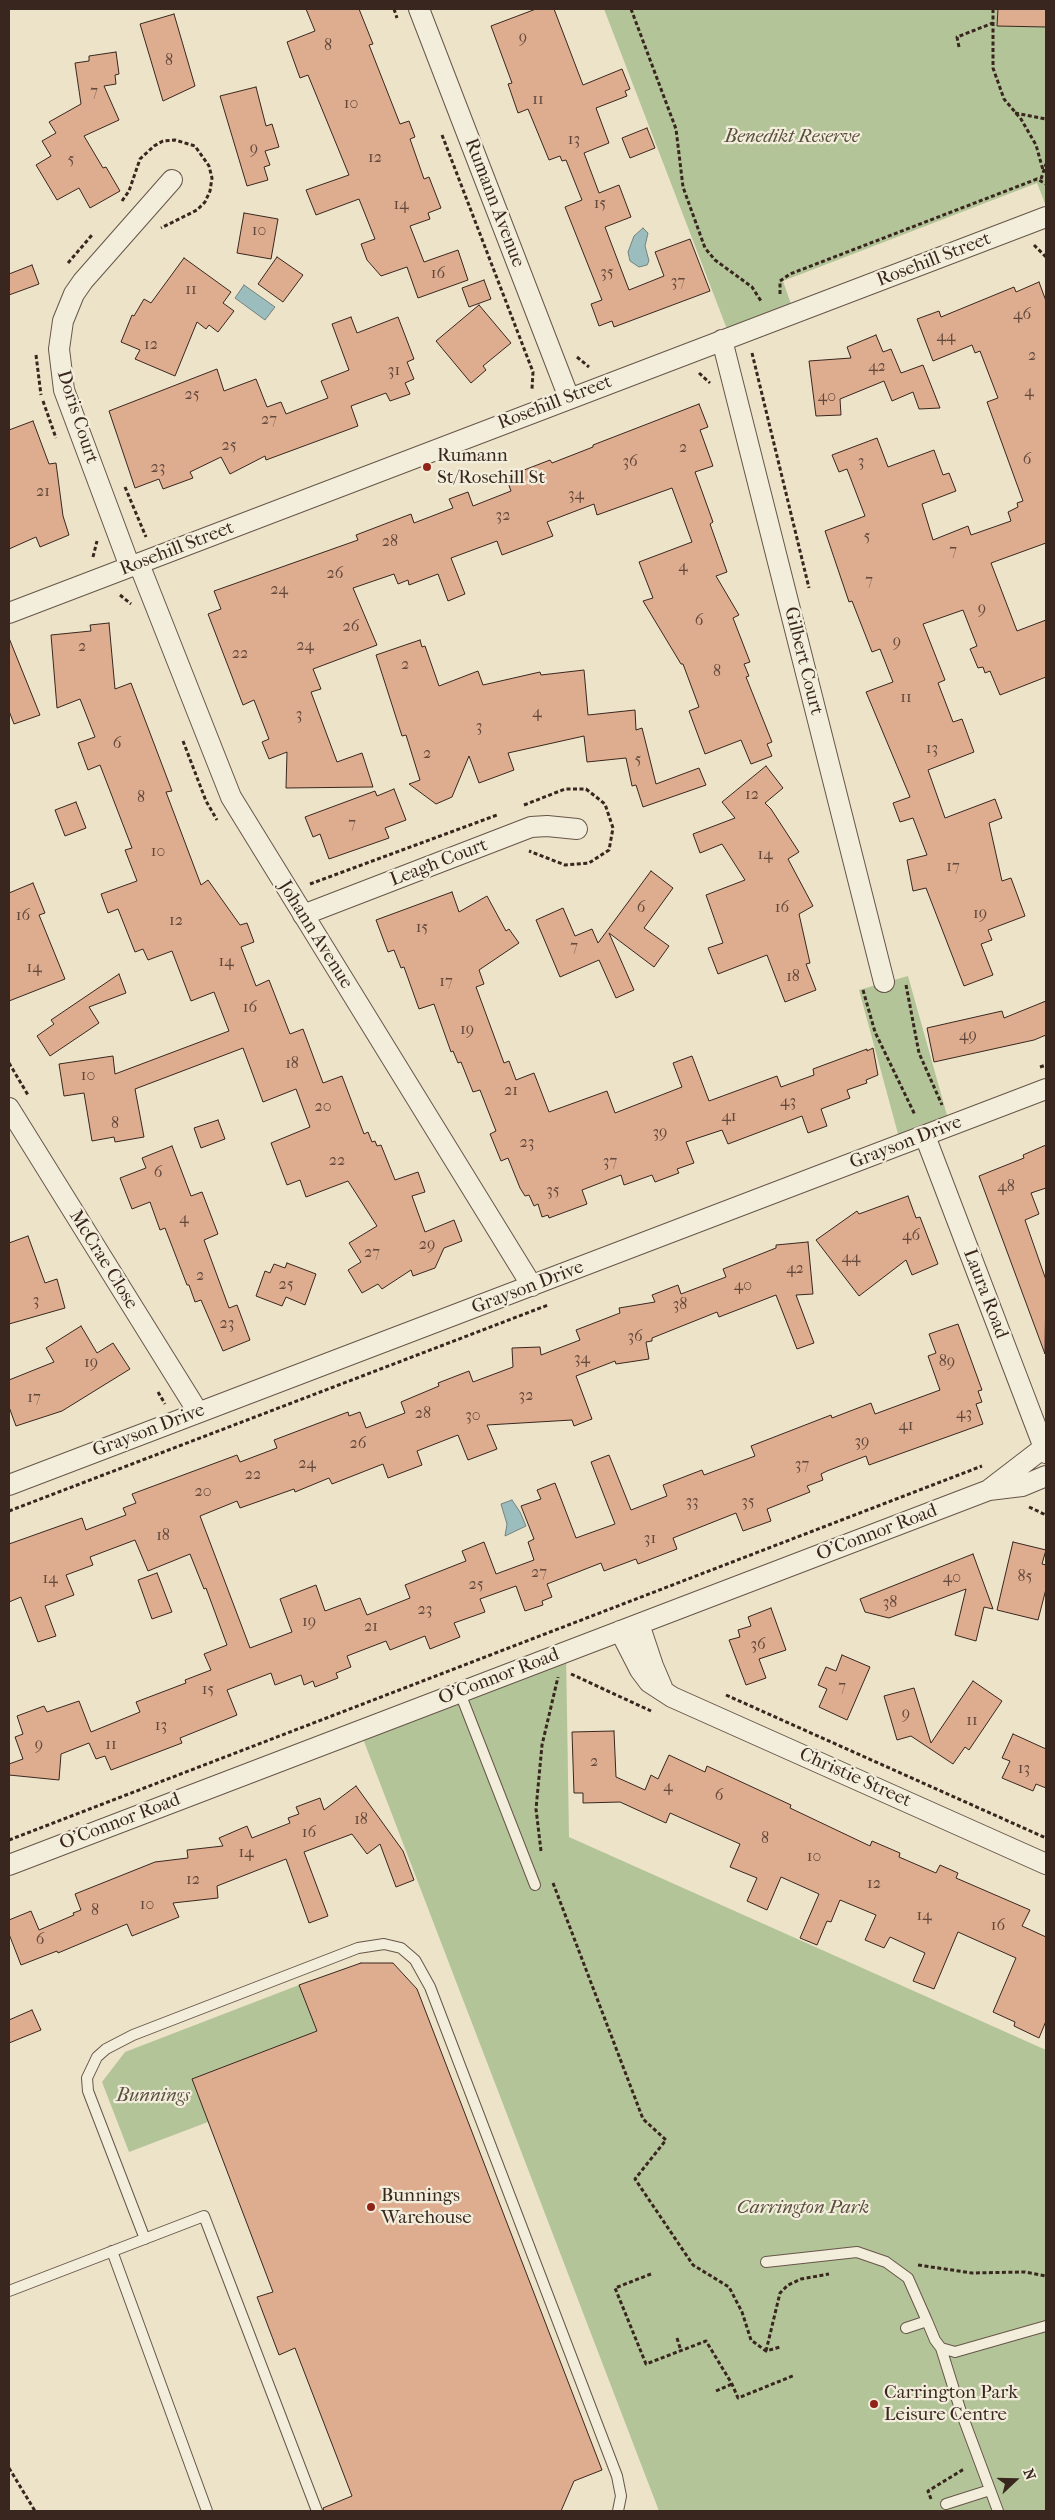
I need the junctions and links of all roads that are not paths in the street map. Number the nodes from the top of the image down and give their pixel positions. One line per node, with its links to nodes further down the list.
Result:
1 (419, 9): 5 (street, Rumann Avenue)
2 (172, 180): 6 (street, Doris Court)
3 (1046, 217): 4 (street, Rosehill Street)
4 (722, 340): 5 (street, Rosehill Street); 10 (street, Gilbert Court)
5 (569, 398): 6 (street, Rosehill Street)
6 (135, 565): 7 (street, Rosehill Street); 9 (street, Johann Avenue)
7 (9, 613)
8 (577, 829): 9 (street, Leagh Court)
9 (303, 916): 14 (street, Johann Avenue)
10 (884, 982)
11 (1046, 1089): 13 (street, Grayson Drive)
12 (9, 1108): 15 (street, McCrae Close)
13 (925, 1136): 14 (street, Grayson Drive); 16 (street, Laura Road)
14 (532, 1286): 15 (street, Grayson Drive)
15 (198, 1412): 18 (street, Grayson Drive)
16 (1045, 1449): 19 (street, O'Connor Road)
17 (1046, 1476): 19 (street, O'Connor Road)
18 (9, 1485)
19 (989, 1490): 20 (street, O'Connor Road)
20 (639, 1624): 21 (street, O'Connor Road); 22 (street)
21 (620, 1632): 22 (street, Christie Street); 23 (street, O'Connor Road)
22 (664, 1691): 24 (street, Christie Street)
23 (460, 1693): 25 (street, O'Connor Road); 26 (lane)
24 (1046, 1864)
25 (9, 1865)
26 (535, 1885)
27 (144, 2239): 28 (lane); 38 (lane); 39 (lane)
28 (112, 2251): 30 (lane); 37 (lane)
29 (766, 2262): 31 (lane)
30 (9, 2291)
31 (927, 2320): 33 (lane); 34 (lane)
32 (1046, 2326): 34 (lane)
33 (906, 2328)
34 (941, 2348): 35 (lane)
35 (990, 2490): 36 (lane); 40 (lane)
36 (946, 2504)
37 (207, 2511)
38 (317, 2511)
39 (618, 2511)
40 (998, 2511)

